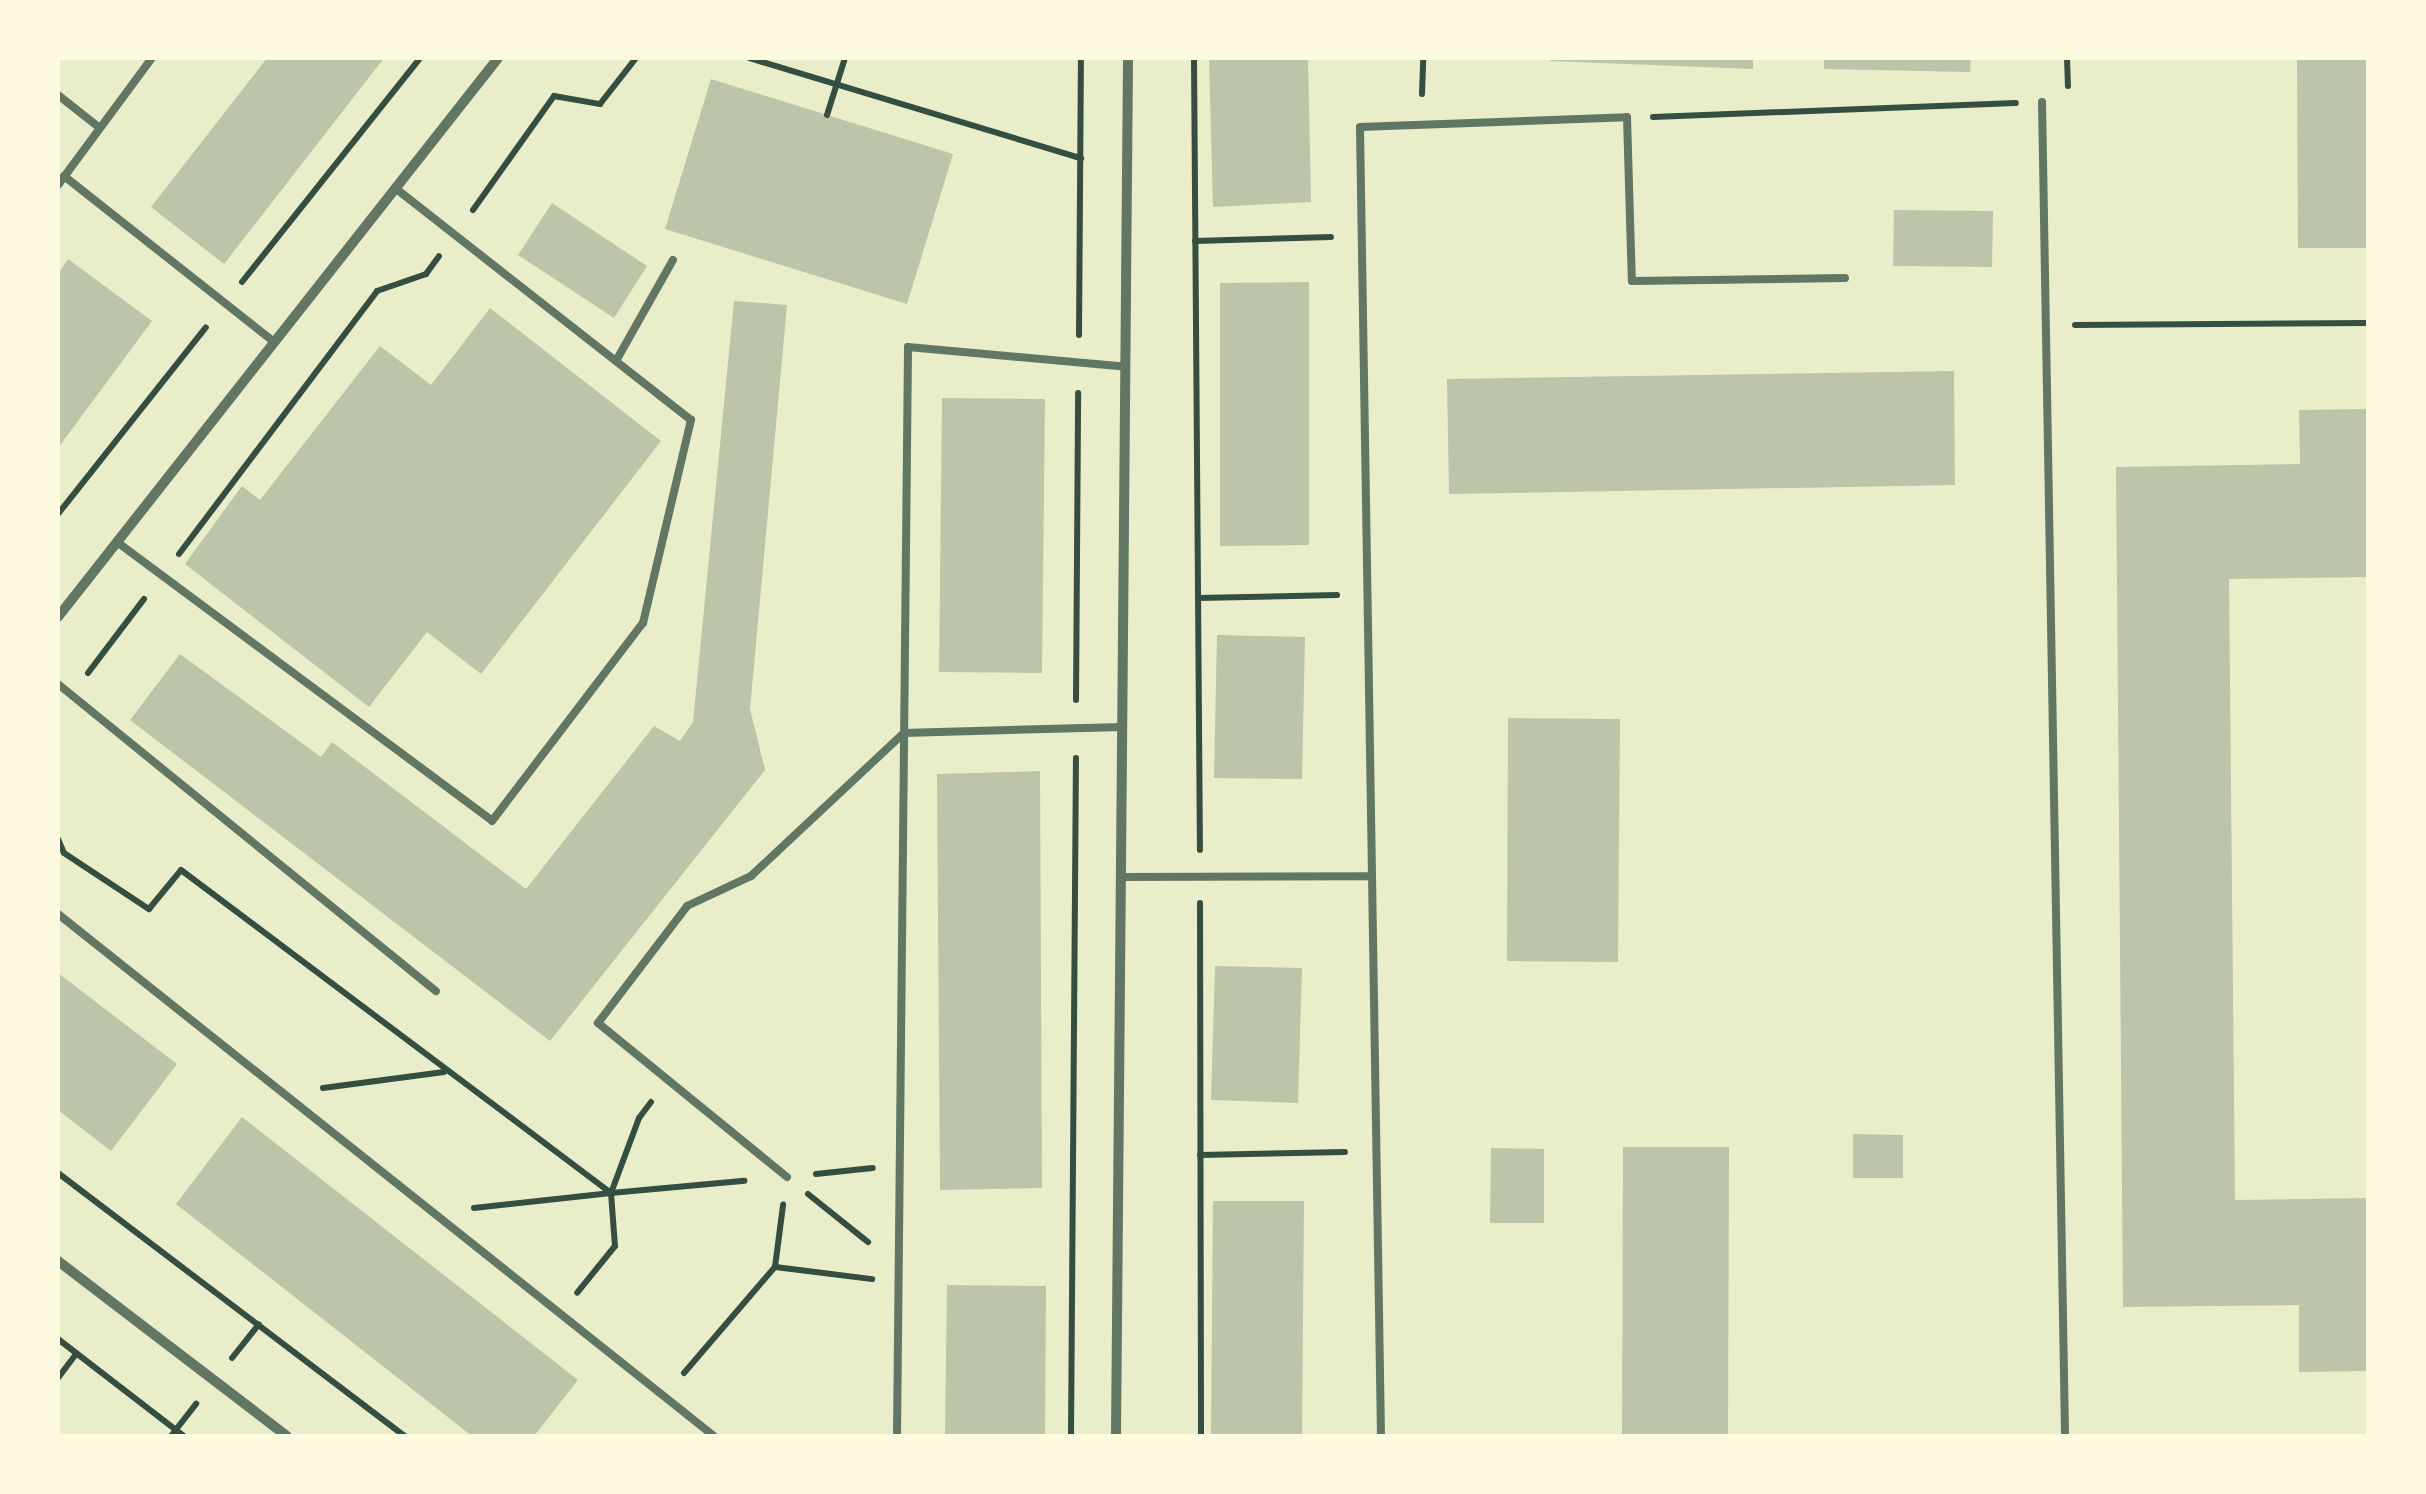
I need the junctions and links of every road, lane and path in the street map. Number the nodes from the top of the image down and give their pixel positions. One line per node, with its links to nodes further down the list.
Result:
1 (152, 58): 14 (lane)
2 (498, 58): 18 (street)
3 (636, 58): 19 (path)
4 (749, 58): 9 (path)
5 (845, 58): 9 (path)
6 (1128, 58): 28 (street)
7 (1194, 58): 21 (path)
8 (2068, 58): 11 (path)
9 (836, 84): 12 (path); 15 (path)
10 (58, 95): 14 (lane)
11 (2042, 102): 13 (path); 25 (lane)
12 (827, 115)
13 (1627, 118): 20 (lane); 23 (lane)
14 (100, 128): 16 (lane)
15 (1080, 158)
16 (64, 176): 17 (lane); 26 (lane)
17 (58, 185)
18 (395, 188): 19 (lane); 26 (street)
19 (454, 236): 27 (lane); 30 (path)
20 (1362, 236): 21 (path); 31 (lane)
21 (1195, 240): 32 (path)
22 (673, 260): 27 (lane)
23 (1845, 278)
24 (2368, 323): 25 (path)
25 (2046, 325): 71 (lane)
26 (274, 342): 29 (street)
27 (616, 362): 30 (lane)
28 (1126, 367): 36 (street); 37 (lane)
29 (117, 542): 30 (lane); 33 (street)
30 (161, 577): 35 (path)
31 (1368, 594): 32 (path); 39 (lane)
32 (1198, 598): 41 (path)
33 (58, 617)
34 (58, 684): 35 (lane)
35 (72, 696): 43 (lane)
36 (1123, 727): 37 (lane); 40 (street)
37 (904, 733): 45 (lane); 55 (lane)
38 (58, 839): 44 (path)
39 (1371, 876): 41 (lane); 47 (lane)
40 (1122, 877): 41 (lane); 68 (street)
41 (1200, 877): 48 (path)
42 (58, 914): 46 (lane)
43 (436, 991)
44 (445, 1072): 46 (path); 51 (path)
45 (671, 1078): 50 (lane); 51 (path)
46 (282, 1093): 52 (lane)
47 (1377, 1152): 48 (path); 70 (lane)
48 (1200, 1155): 69 (path)
49 (58, 1172): 65 (path)
50 (787, 1177): 54 (path); 55 (path)
51 (611, 1193): 52 (path); 57 (path)
52 (433, 1213): 57 (lane)
53 (58, 1261): 64 (street)
54 (775, 1267): 56 (path); 61 (path)
55 (900, 1268): 56 (lane)
56 (898, 1282): 67 (lane)
57 (560, 1314): 61 (lane)
58 (58, 1339): 59 (path)
59 (76, 1354): 60 (path); 62 (path)
60 (58, 1378)
61 (663, 1396): 66 (lane)
62 (173, 1433): 63 (path)
63 (184, 1436)
64 (287, 1436)
65 (405, 1436)
66 (714, 1436)
67 (896, 1436)
68 (1116, 1436)
69 (1201, 1436)
70 (1381, 1436)
71 (2065, 1436)

